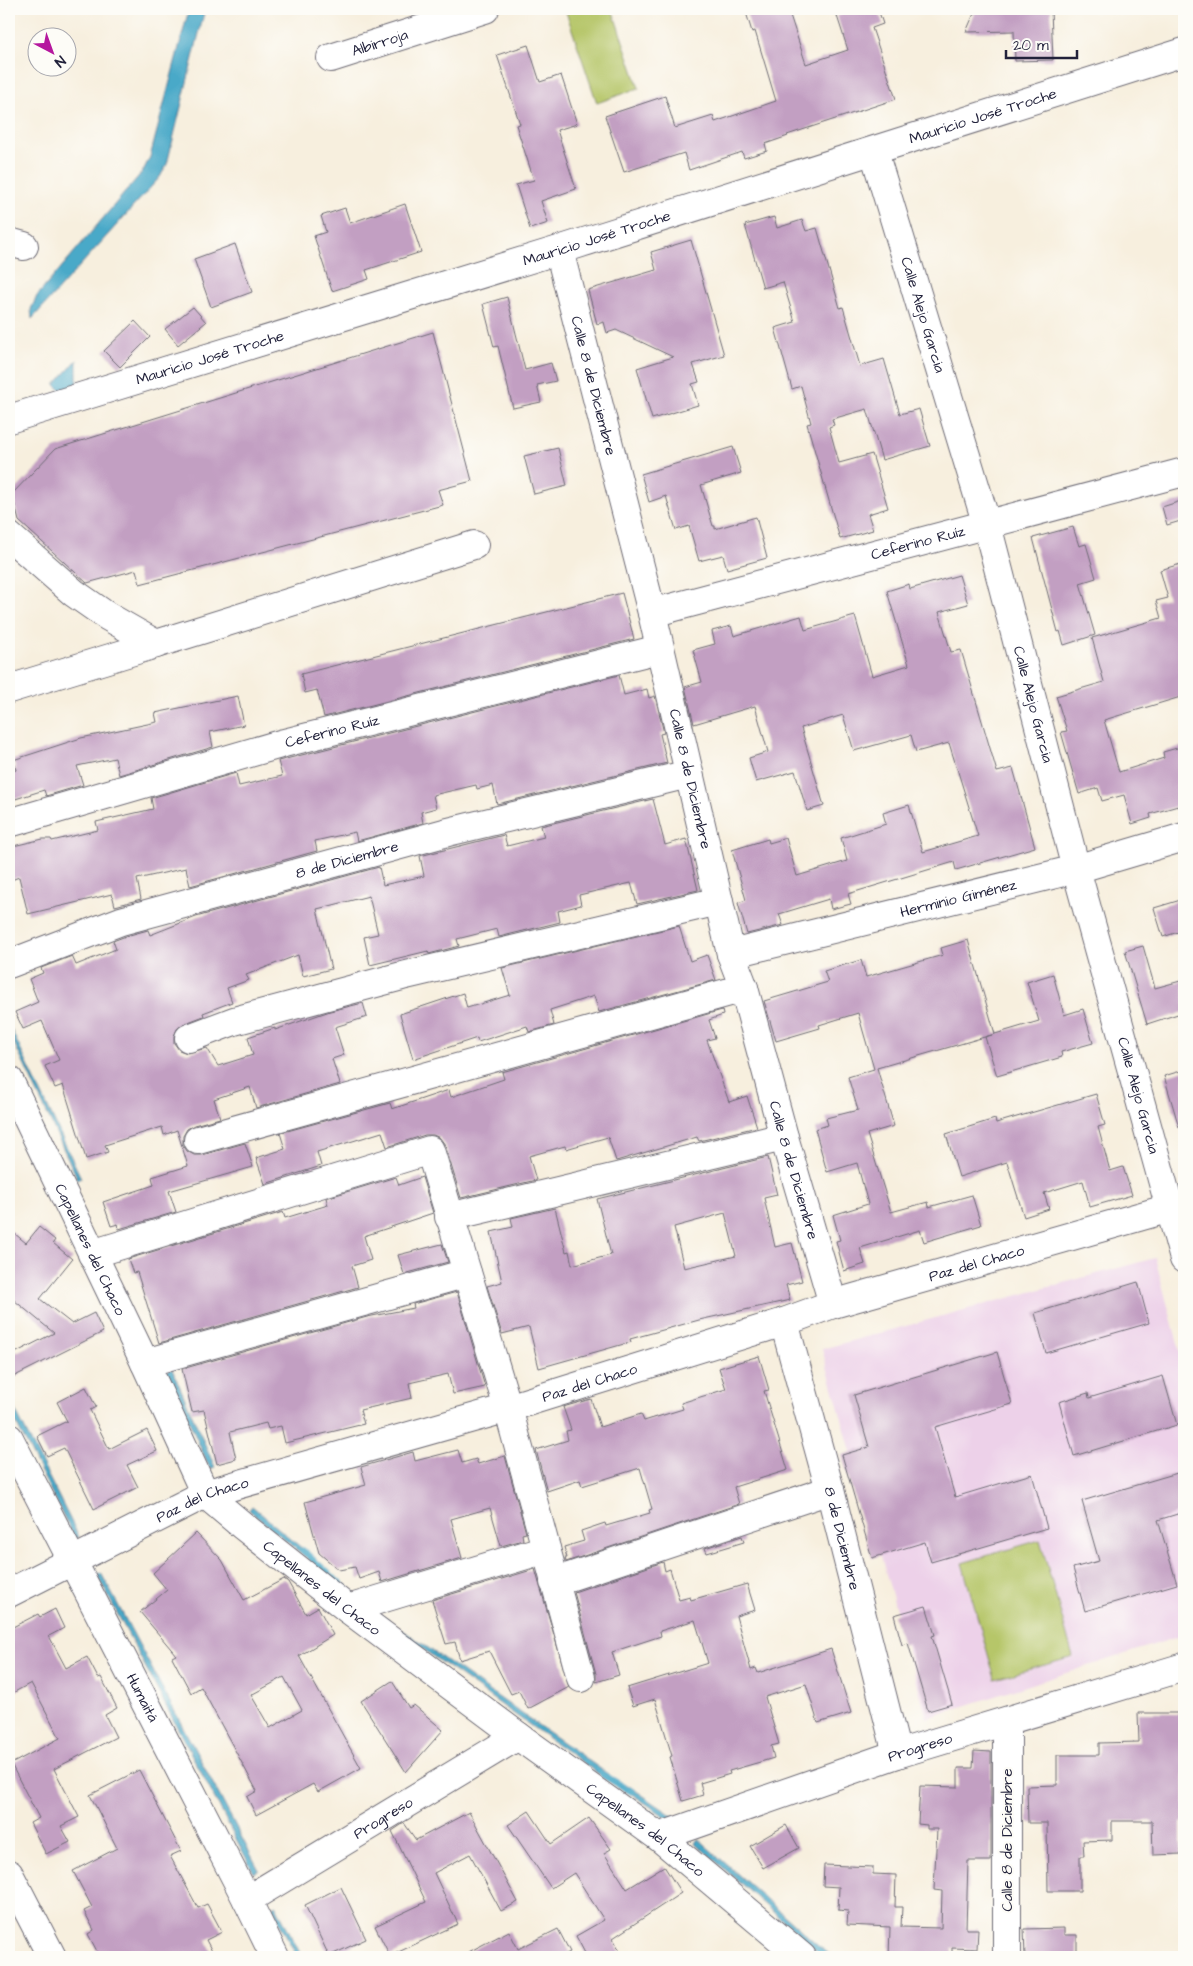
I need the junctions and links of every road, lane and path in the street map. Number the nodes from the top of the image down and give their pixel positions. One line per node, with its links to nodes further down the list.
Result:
1 (486, 9): 3 (street, Albirroja)
2 (1184, 52): 4 (street, Mauricio José Troche)
3 (331, 58)
4 (874, 152): 5 (street, Mauricio José Troche); 8 (street, Calle Alejo Garcia)
5 (559, 250): 6 (street, Mauricio José Troche); 11 (street, Calle 8 de Diciembre)
6 (9, 419)
7 (1184, 472): 8 (street, Ceferino Ruíz)
8 (986, 525): 11 (street, Ceferino Ruíz); 18 (street, Calle Alejo Garcia)
9 (9, 536): 12 (street)
10 (474, 545): 12 (street)
11 (652, 613): 13 (street, Calle 8 de Diciembre)
12 (156, 644): 14 (street)
13 (659, 649): 15 (street, Calle 8 de Diciembre); 16 (street, Ceferino Ruíz)
14 (9, 689)
15 (689, 774): 19 (street, Calle 8 de Diciembre); 21 (street, 8 de Diciembre)
16 (9, 823)
17 (1184, 837): 18 (street, Herminio Giménez)
18 (1076, 869): 20 (street, Herminio Giménez); 27 (street, Calle Alejo Garcia)
19 (719, 901): 20 (street, Calle 8 de Diciembre); 23 (street)
20 (731, 954): 22 (street, Calle 8 de Diciembre)
21 (9, 964)
22 (744, 988): 25 (street, Calle 8 de Diciembre); 26 (street)
23 (189, 1038)
24 (9, 1080): 29 (street, Capellanes del Chaco)
25 (784, 1137): 28 (street); 32 (street, Calle 8 de Diciembre)
26 (198, 1140)
27 (1177, 1206): 30 (street, Calle Alejo Garcia); 32 (street, Paz del Chaco)
28 (449, 1217): 29 (street); 31 (street)
29 (92, 1254): 34 (street, Capellanes del Chaco)
30 (1184, 1259)
31 (467, 1273): 34 (street); 35 (street)
32 (833, 1304): 33 (street, Paz del Chaco)
33 (784, 1322): 35 (street, Paz del Chaco); 37 (street, 8 de Diciembre)
34 (145, 1363): 38 (street, Capellanes del Chaco)
35 (508, 1408): 38 (street, Paz del Chaco); 39 (street)
36 (9, 1438): 40 (street, Humaitá)
37 (830, 1490): 41 (street); 48 (street, 8 de Diciembre)
38 (205, 1494): 40 (street, Paz del Chaco); 43 (street, Capellanes del Chaco)
39 (546, 1549): 41 (street); 43 (street)
40 (72, 1562): 42 (street, Paz del Chaco); 51 (street, Humaitá)
41 (554, 1582): 45 (street)
42 (9, 1593)
43 (348, 1609): 47 (street, Capellanes del Chaco)
44 (1184, 1667): 46 (street, Progreso)
45 (581, 1678)
46 (1007, 1722): 48 (street, Progreso); 55 (street, Calle 8 de Diciembre)
47 (518, 1736): 49 (street, Capellanes del Chaco); 51 (street, Progreso)
48 (897, 1754): 49 (street, Progreso)
49 (659, 1837): 52 (street, Capellanes del Chaco)
50 (9, 1874): 53 (street)
51 (247, 1900): 54 (street, Humaitá)
52 (790, 1955)
53 (52, 1957)
54 (275, 1957)
55 (1007, 1957)

